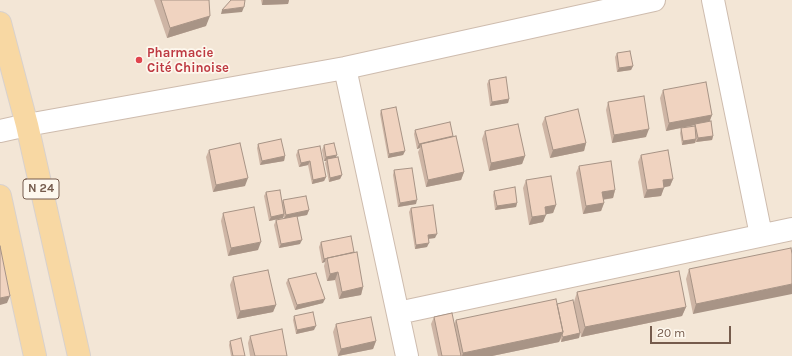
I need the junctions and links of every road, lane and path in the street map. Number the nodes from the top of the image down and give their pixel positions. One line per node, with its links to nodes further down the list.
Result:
1 (654, 0): 4 (street)
2 (713, 0): 9 (street)
3 (0, 23): 5 (main road, N 24)
4 (345, 68): 5 (street); 10 (street)
5 (27, 125): 6 (street); 12 (main road, N 24)
6 (0, 131)
7 (0, 196): 11 (main road)
8 (792, 228): 9 (street)
9 (761, 235): 10 (street)
10 (398, 313): 13 (street)
11 (35, 356)
12 (79, 356)
13 (407, 356)

